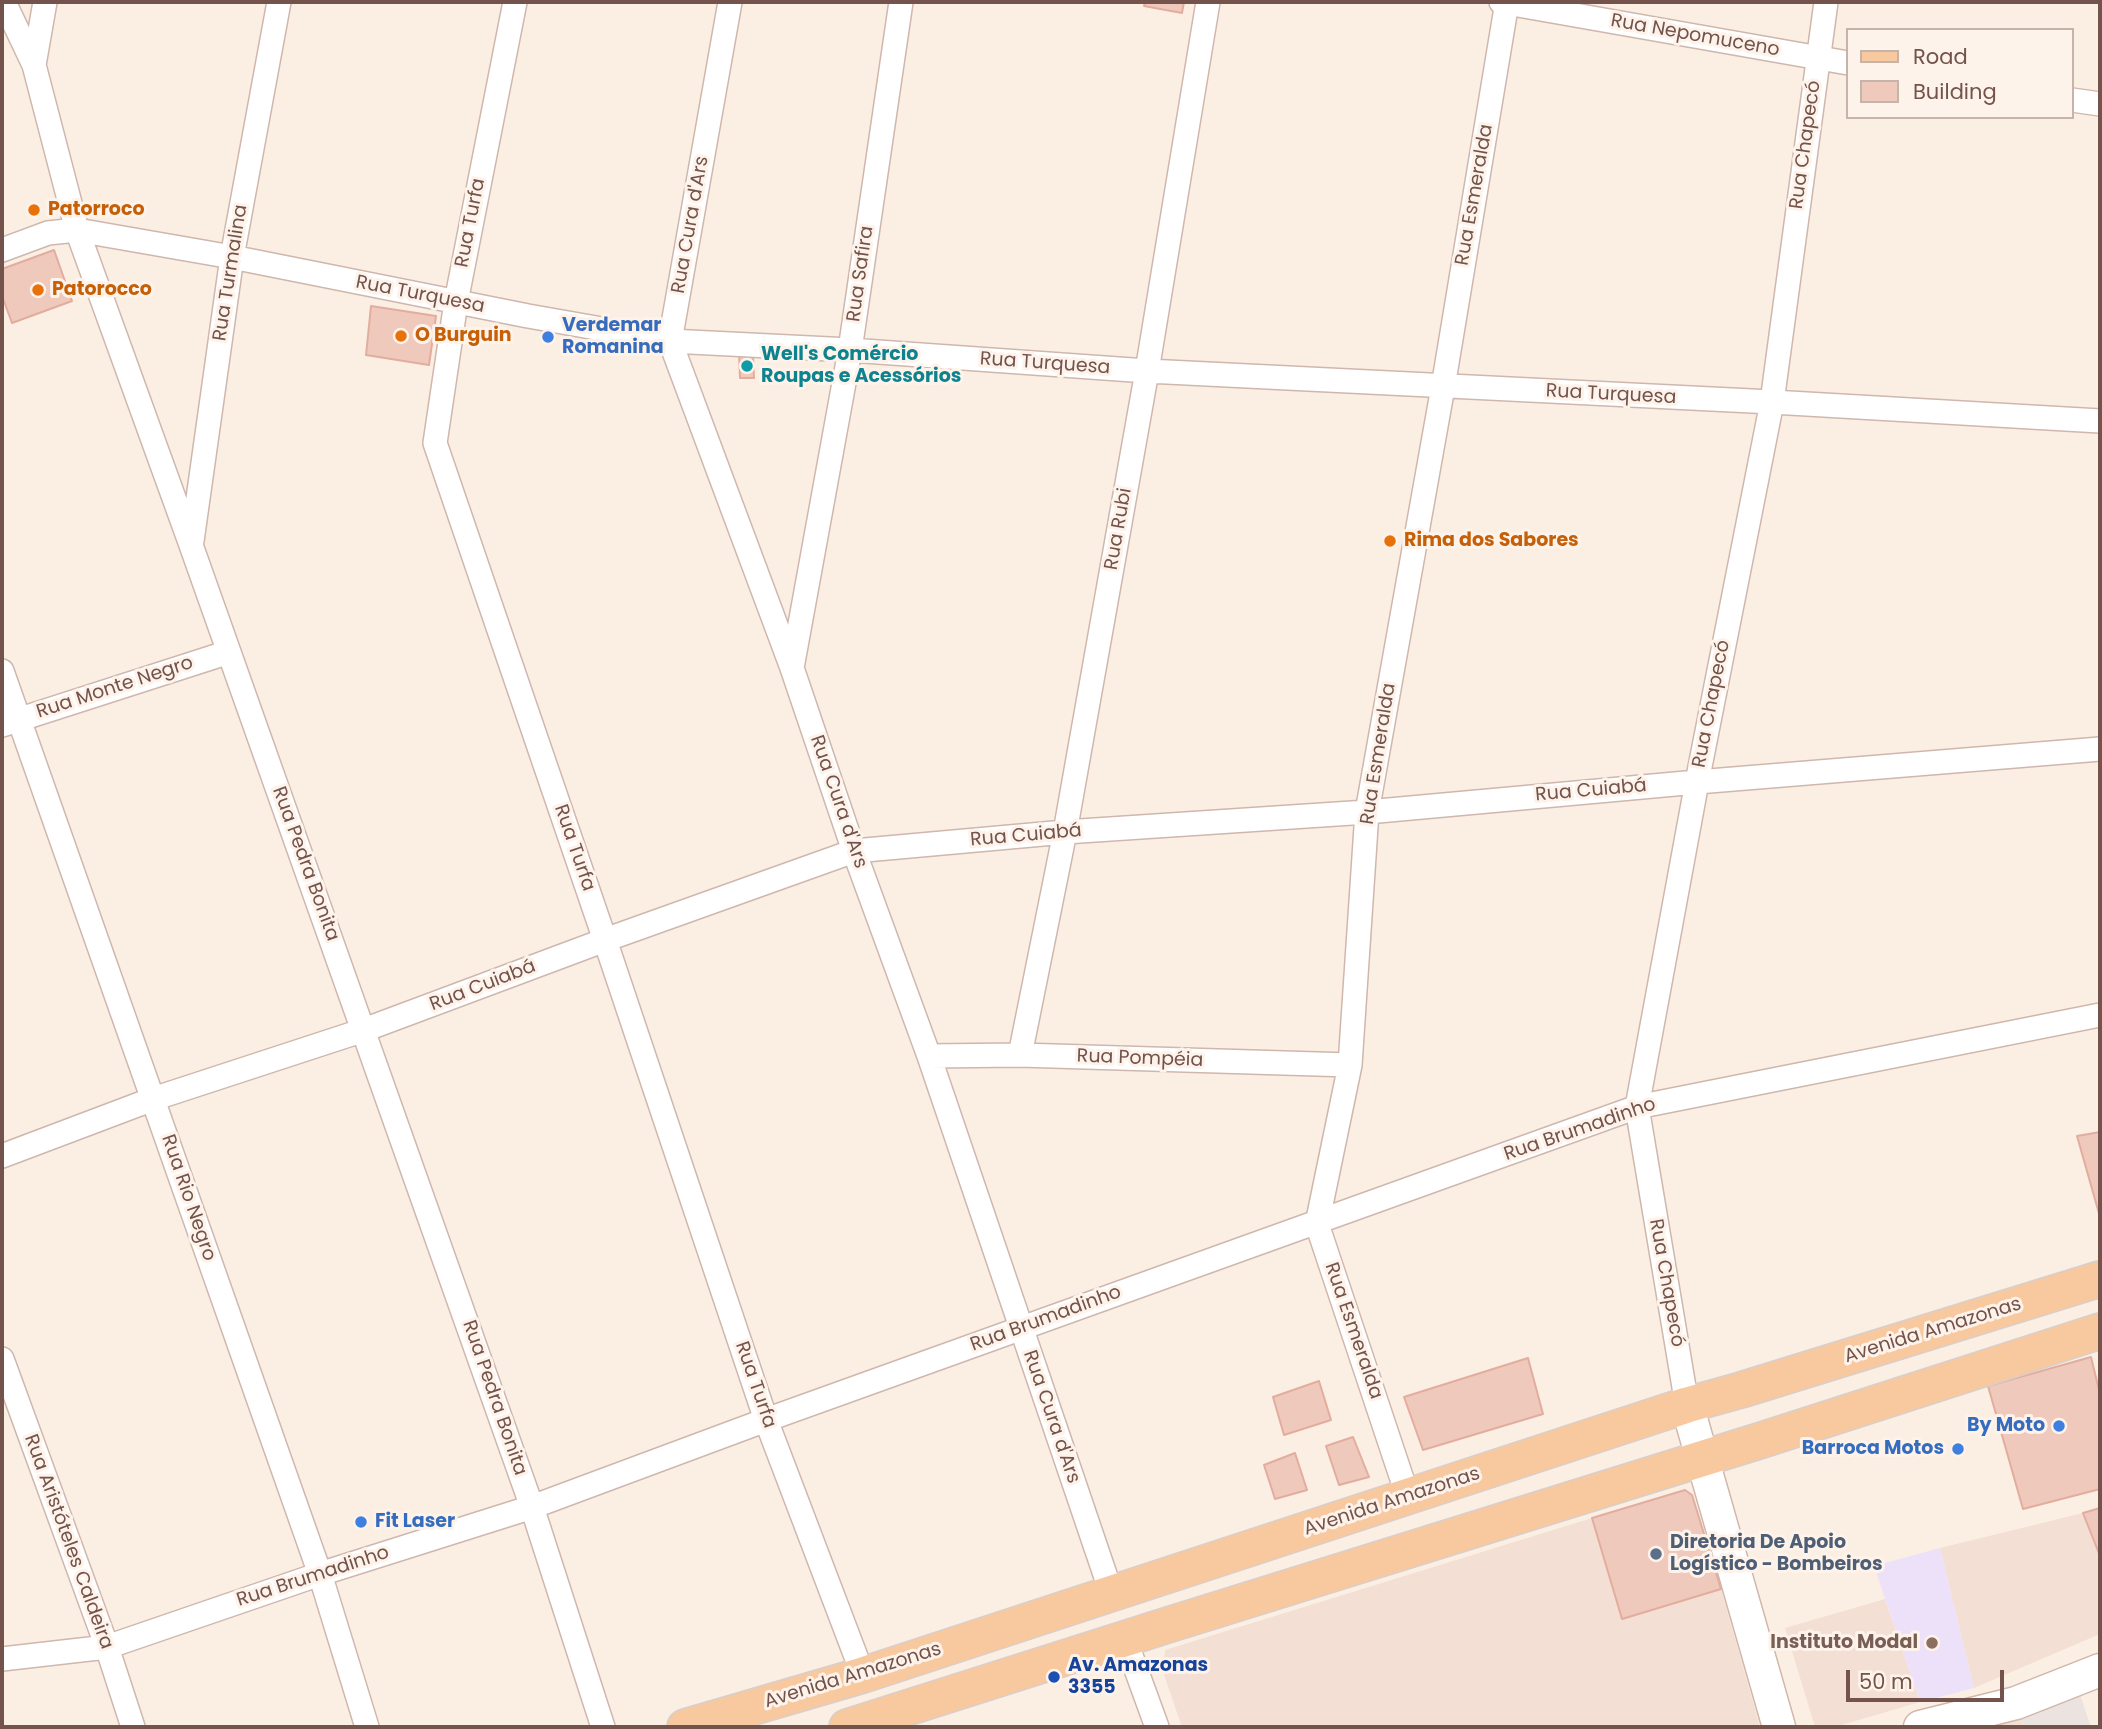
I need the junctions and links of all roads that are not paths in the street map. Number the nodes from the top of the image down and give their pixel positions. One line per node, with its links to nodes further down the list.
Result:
1 (4, 2): 12 (street, Rua Pedra Bonita)
2 (45, 2): 12 (street)
3 (279, 2): 17 (street, Rua Turmalina)
4 (514, 2): 18 (street, Rua Turfa)
5 (730, 2): 19 (street, Rua Cura d'Ars)
6 (901, 2): 20 (street, Rua Safira)
7 (1208, 2): 21 (street, Rua Rubi)
8 (1505, 2): 10 (street, Rua Nepomuceno); 22 (street, Rua Esmeralda)
9 (1826, 2): 10 (street, Rua Chapecó)
10 (1817, 58): 11 (street, Rua Nepomuceno); 23 (street, Rua Chapecó)
11 (1846, 63)
12 (34, 65): 15 (street, Rua Pedra Bonita)
13 (2074, 100): 14 (street)
14 (2100, 104)
15 (77, 230): 16 (street, Rua Turquesa); 17 (street, Rua Turquesa); 25 (street, Rua Pedra Bonita)
16 (2, 250)
17 (232, 257): 18 (street, Rua Turquesa); 25 (street, Rua Turmalina)
18 (456, 302): 19 (street, Rua Turquesa); 35 (street, Rua Turfa)
19 (670, 341): 20 (street, Rua Turquesa); 27 (street, Rua Cura d'Ars)
20 (850, 350): 21 (street, Rua Turquesa); 27 (street, Rua Safira)
21 (1147, 371): 22 (street, Rua Turquesa); 33 (street, Rua Rubi)
22 (1443, 387): 23 (street, Rua Turquesa); 32 (street, Rua Esmeralda)
23 (1772, 402): 24 (street, Rua Turquesa); 31 (street, Rua Chapecó)
24 (2100, 421)
25 (191, 545): 26 (street, Rua Pedra Bonita)
26 (229, 652): 29 (street, Rua Monte Negro); 37 (street, Rua Pedra Bonita)
27 (792, 668): 34 (street, Rua Cura d'Ars)
28 (2, 671): 29 (street, Rua Rio Negro)
29 (10, 722): 41 (street, Rua Rio Negro)
30 (2100, 749): 31 (street, Rua Cuiabá)
31 (1697, 782): 32 (street, Rua Cuiabá); 42 (street, Rua Chapecó)
32 (1367, 812): 33 (street, Rua Cuiabá); 40 (street, Rua Esmeralda)
33 (1065, 832): 34 (street, Rua Cuiabá); 38 (street, Rua Rubi)
34 (854, 851): 35 (street, Rua Cuiabá); 39 (street, Rua Cura d'Ars)
35 (606, 940): 37 (street, Rua Cuiabá); 50 (street, Rua Turfa)
36 (2100, 1015): 42 (street, Rua Brumadinho)
37 (364, 1030): 41 (street, Rua Cuiabá); 53 (street, Rua Pedra Bonita)
38 (1020, 1055): 39 (street, Rua Pompéia); 40 (street, Rua Pompéia)
39 (929, 1056): 46 (street, Rua Cura d'Ars)
40 (1350, 1065): 44 (street, Rua Esmeralda)
41 (153, 1100): 43 (street, Rua Cuiabá); 54 (street, Rua Rio Negro)
42 (1637, 1107): 44 (street, Rua Brumadinho); 49 (street, Rua Chapecó)
43 (2, 1156)
44 (1317, 1224): 46 (street, Rua Brumadinho); 52 (street, Rua Esmeralda)
45 (2100, 1279): 49 (main road, Avenida Amazonas)
46 (1021, 1328): 50 (street, Rua Brumadinho); 55 (street, Rua Cura d'Ars)
47 (2100, 1331): 51 (main road)
48 (2, 1359): 57 (street, Rua Aristóteles Caldeira)
49 (1687, 1405): 51 (street); 52 (main road, Avenida Amazonas)
50 (766, 1420): 53 (street, Rua Brumadinho); 60 (street, Rua Turfa)
51 (1701, 1459): 56 (main road); 67 (street)
52 (1408, 1497): 55 (main road, Avenida Amazonas)
53 (533, 1507): 54 (street, Rua Brumadinho); 64 (street, Rua Pedra Bonita)
54 (320, 1573): 57 (street, Rua Brumadinho); 63 (street, Rua Rio Negro)
55 (1111, 1592): 60 (main road, Avenida Amazonas)
56 (1125, 1639): 61 (main road); 66 (street)
57 (107, 1647): 58 (street, Rua Brumadinho); 62 (street, Rua Aristóteles Caldeira)
58 (2, 1659)
59 (2100, 1670): 68 (street)
60 (863, 1675): 65 (main road, Avenida Amazonas)
61 (869, 1724)
62 (133, 1727)
63 (368, 1727)
64 (603, 1727)
65 (685, 1727)
66 (1157, 1727)
67 (1779, 1727)
68 (1920, 1727)

